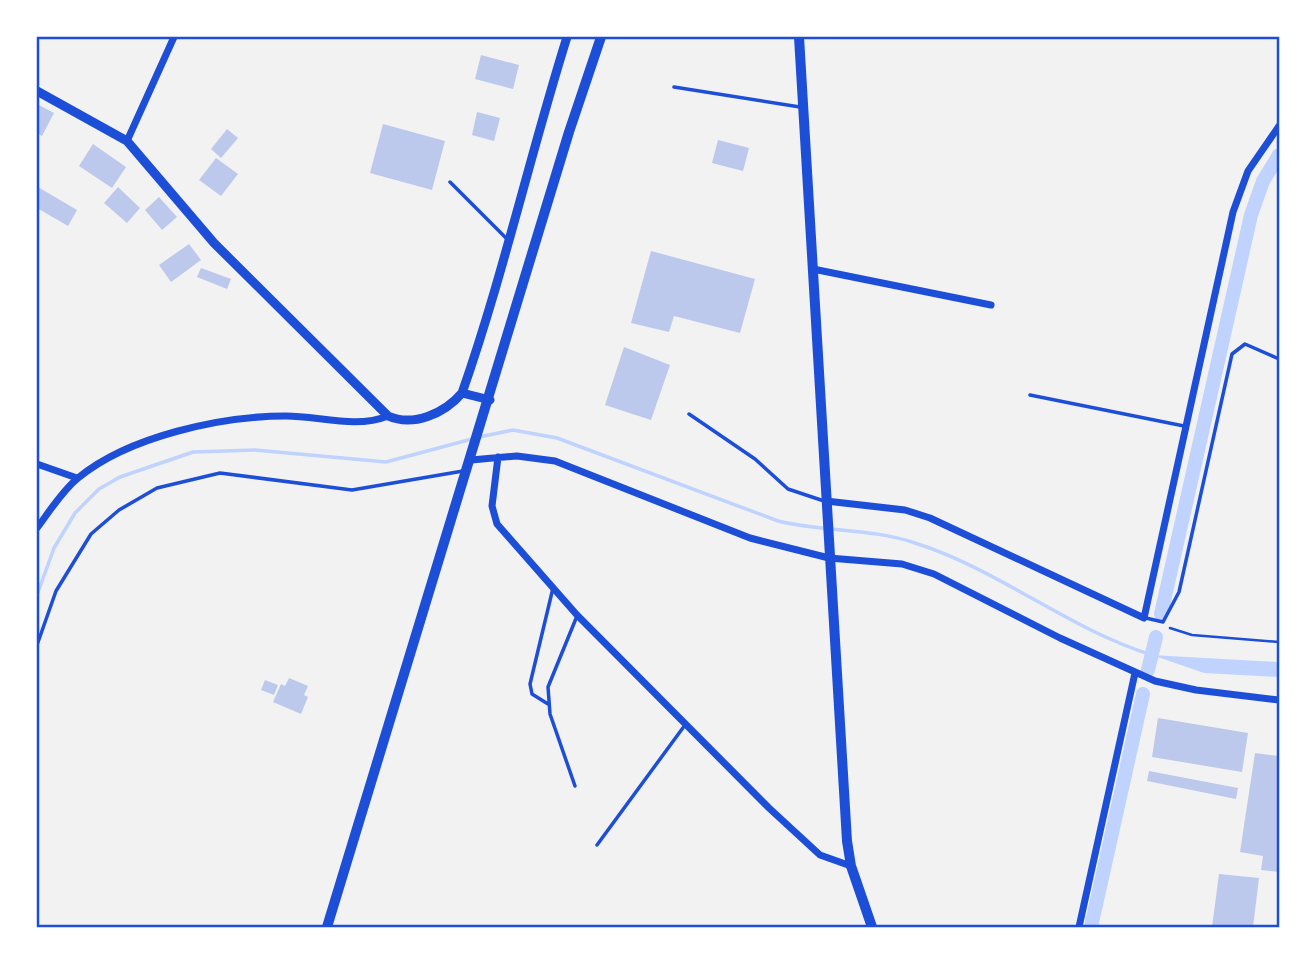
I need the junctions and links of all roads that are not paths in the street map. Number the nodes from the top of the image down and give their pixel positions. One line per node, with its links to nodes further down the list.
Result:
1 (174, 37): 9 (street)
2 (567, 37): 11 (street)
3 (601, 37): 17 (main road)
4 (799, 37): 7 (main road)
5 (674, 87): 7 (lane)
6 (37, 91): 9 (street)
7 (802, 107): 12 (main road)
8 (1279, 126): 20 (street)
9 (127, 141): 19 (street)
10 (450, 181): 11 (lane)
11 (508, 240): 15 (street)
12 (813, 269): 13 (street); 25 (main road)
13 (991, 305)
14 (1279, 359): 30 (lane)
15 (462, 393): 17 (street); 19 (street)
16 (1031, 396): 20 (lane)
17 (490, 400): 22 (main road)
18 (689, 414): 25 (lane)
19 (387, 416): 24 (street)
20 (1186, 426): 30 (street)
21 (498, 457): 22 (street); 27 (street); 28 (street)
22 (471, 461): 31 (lane); 39 (main road)
23 (37, 464): 24 (street)
24 (77, 478): 26 (street)
25 (826, 501): 27 (main road); 30 (street)
26 (37, 528)
27 (829, 553): 32 (street); 38 (main road)
28 (554, 587): 29 (street); 34 (lane)
29 (577, 615): 34 (lane); 35 (street)
30 (1144, 618)
31 (37, 645)
32 (1135, 673): 33 (street); 41 (street)
33 (1279, 700)
34 (548, 704): 36 (lane)
35 (686, 724): 37 (lane); 38 (street)
36 (575, 786)
37 (597, 845)
38 (850, 866): 40 (main road)
39 (327, 927)
40 (872, 927)
41 (1079, 927)

